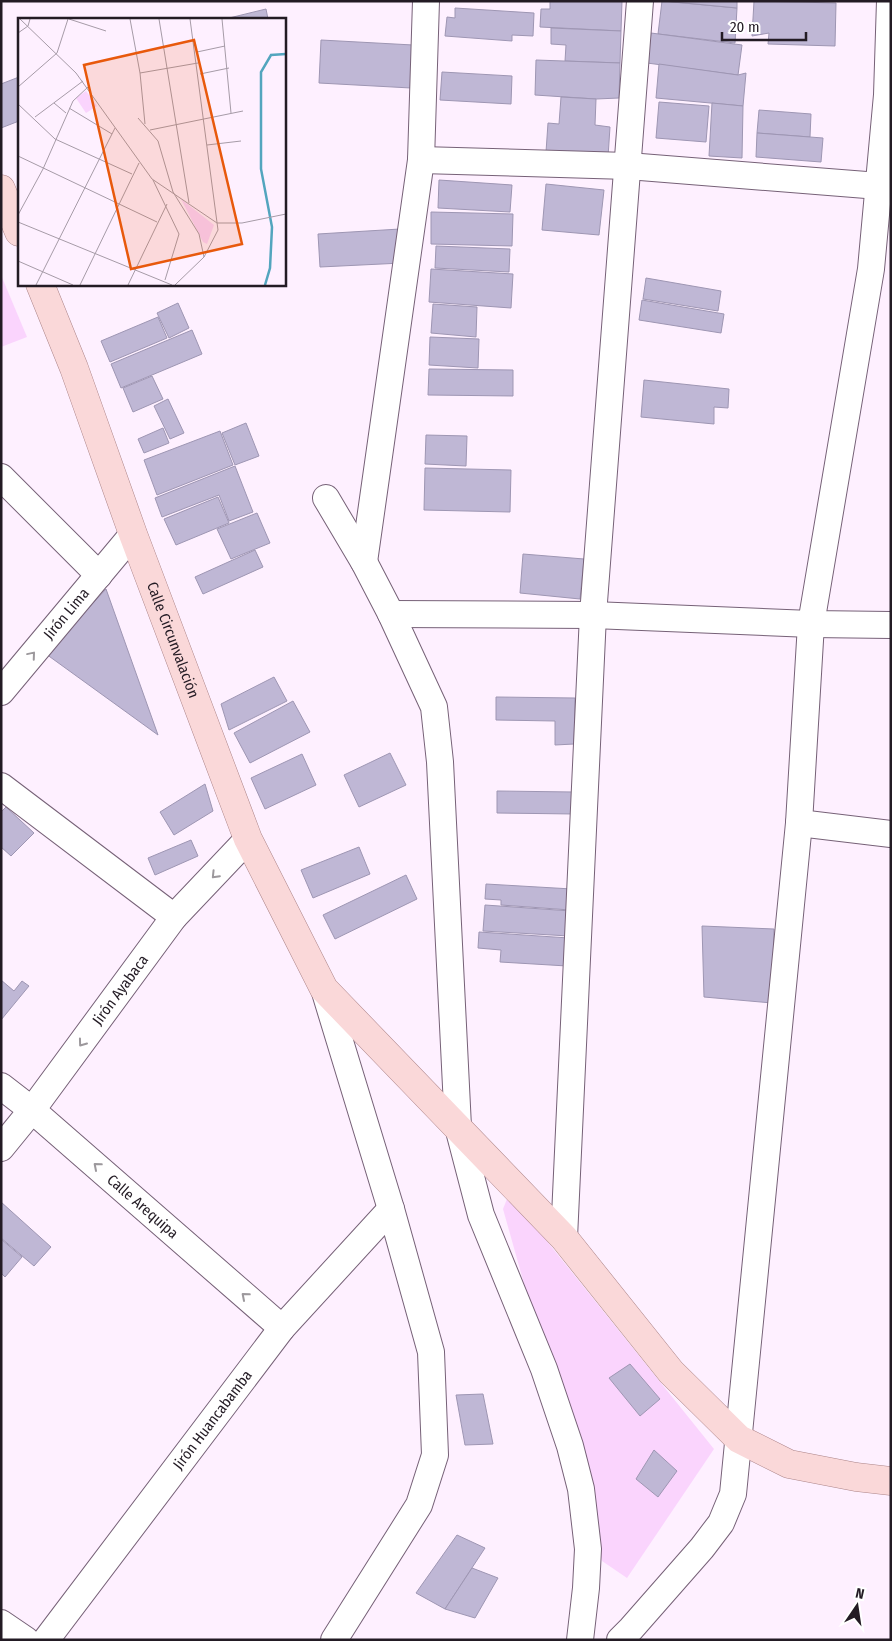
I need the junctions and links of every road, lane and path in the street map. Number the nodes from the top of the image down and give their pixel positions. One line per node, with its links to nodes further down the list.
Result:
1 (426, 1): 5 (street)
2 (640, 1): 6 (street)
3 (890, 1): 4 (street)
4 (889, 95): 7 (street)
5 (421, 160): 6 (street); 15 (street)
6 (628, 166): 7 (street); 18 (street)
7 (879, 186): 10 (street)
8 (1, 189): 9 (main road)
9 (18, 230)
10 (881, 269): 19 (street)
11 (40, 285): 14 (main road, Calle Circunvalación)
12 (1, 476): 16 (street)
13 (326, 498): 15 (street)
14 (133, 534): 16 (street, Jirón Lima); 25 (main road, Calle Circunvalación)
15 (364, 562): 17 (street)
16 (99, 575): 21 (street, Jirón Lima, one-way to 16)
17 (391, 614): 18 (street); 30 (street)
18 (593, 615): 19 (street); 33 (street)
19 (811, 624): 20 (street); 23 (street)
20 (891, 625)
21 (1, 692)
22 (1, 786): 26 (street)
23 (799, 823): 24 (street); 35 (street)
24 (891, 834)
25 (248, 839): 26 (street, Jirón Ayabaca, one-way to 26); 27 (main road, Calle Circunvalación)
26 (174, 917): 29 (street, Jirón Ayabaca, one-way to 29)
27 (324, 989): 30 (main road, Calle Circunvalación); 32 (street)
28 (1, 1086): 29 (street, Calle Arequipa)
29 (32, 1110): 31 (street, Jirón Ayabaca); 34 (street, Calle Arequipa, one-way to 29)
30 (451, 1121): 33 (main road, Calle Circunvalación); 41 (street)
31 (1, 1148)
32 (391, 1209): 34 (street, Jirón Huancabamba); 40 (street)
33 (564, 1238): 35 (main road, Calle Circunvalación)
34 (282, 1328): 39 (street, Jirón Huancabamba)
35 (739, 1439): 36 (main road, Calle Circunvalación); 42 (street)
36 (891, 1482)
37 (1, 1623): 38 (street)
38 (26, 1640)
39 (46, 1640)
40 (334, 1640)
41 (580, 1640)
42 (620, 1640)

